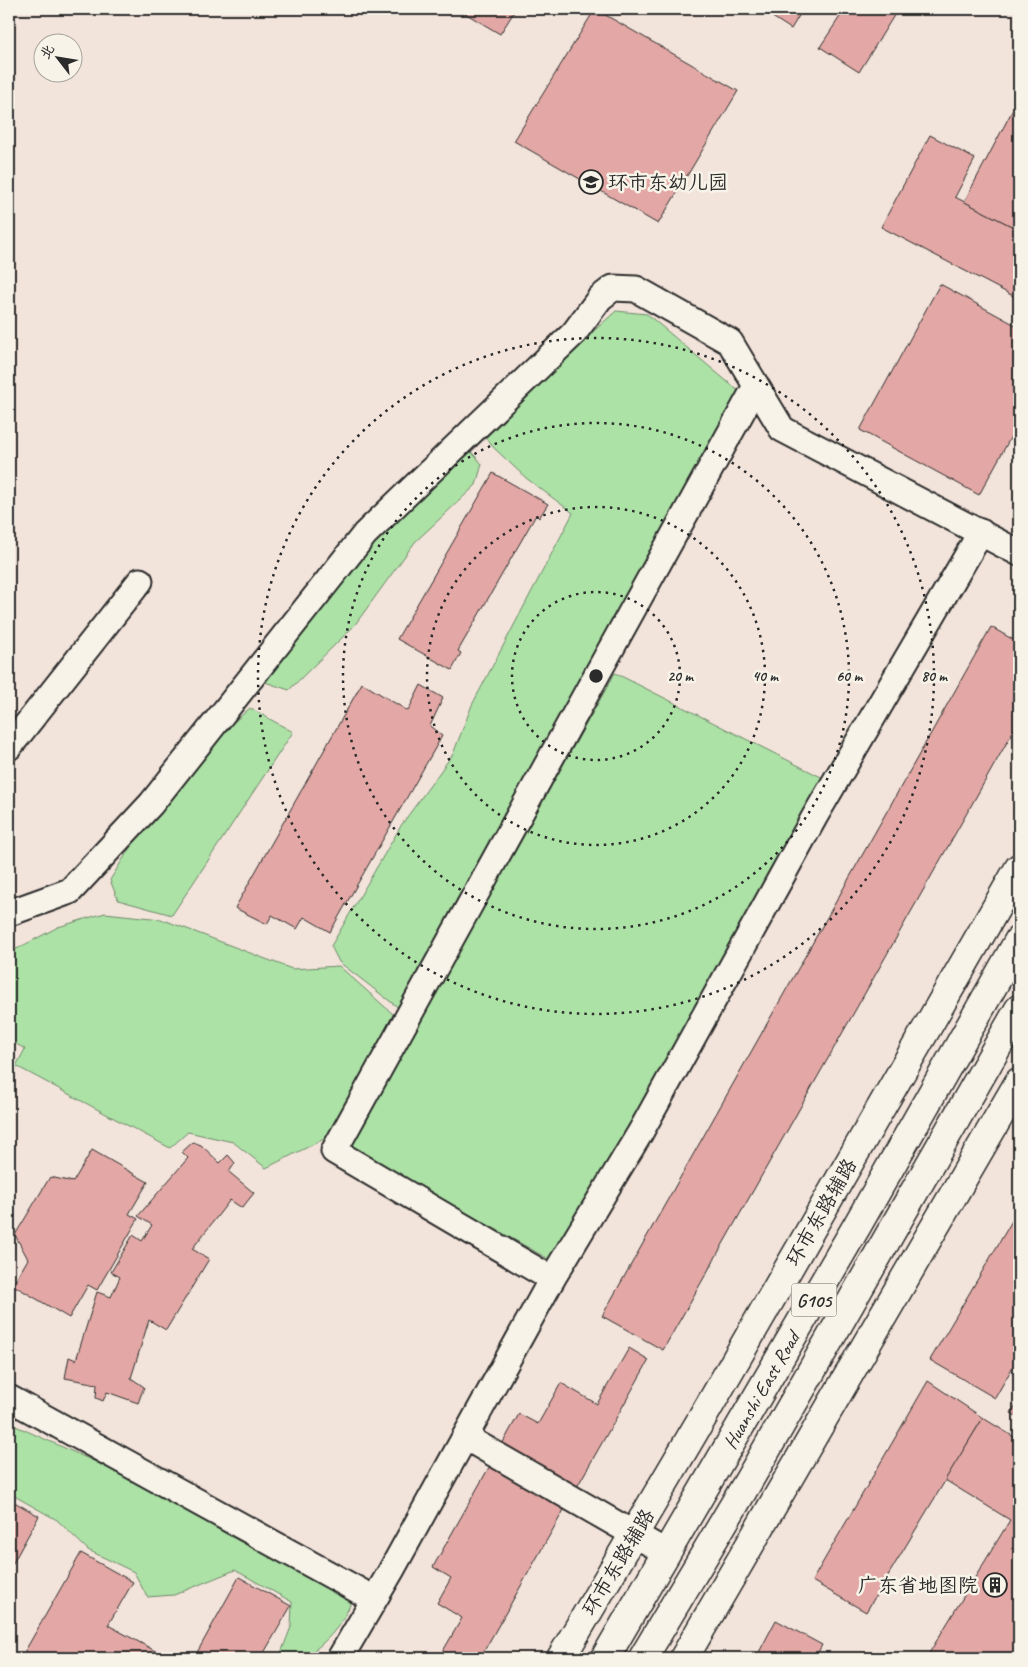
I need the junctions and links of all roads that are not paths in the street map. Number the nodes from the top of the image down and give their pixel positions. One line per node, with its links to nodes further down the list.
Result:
1 (756, 386): 2 (street); 7 (street); 11 (street)
2 (981, 532): 3 (street); 11 (street)
3 (1019, 553)
4 (140, 581): 5 (street)
5 (9, 747)
6 (1019, 868): 14 (main road, 环市东路辅路)
7 (9, 913)
8 (1019, 940): 15 (main road, Huanshi East Road / G105)
9 (1019, 1009): 20 (main road, Huanshi East Road / G105)
10 (1019, 1082): 21 (main road)
11 (552, 1278): 13 (street)
12 (9, 1398): 16 (street)
13 (465, 1437): 14 (street); 16 (street)
14 (635, 1534): 15 (street); 18 (main road, 环市东路辅路)
15 (667, 1553): 19 (main road, Huanshi East Road / G105)
16 (374, 1599): 17 (street)
17 (340, 1658)
18 (561, 1658)
19 (605, 1658)
20 (643, 1658)
21 (684, 1658)

